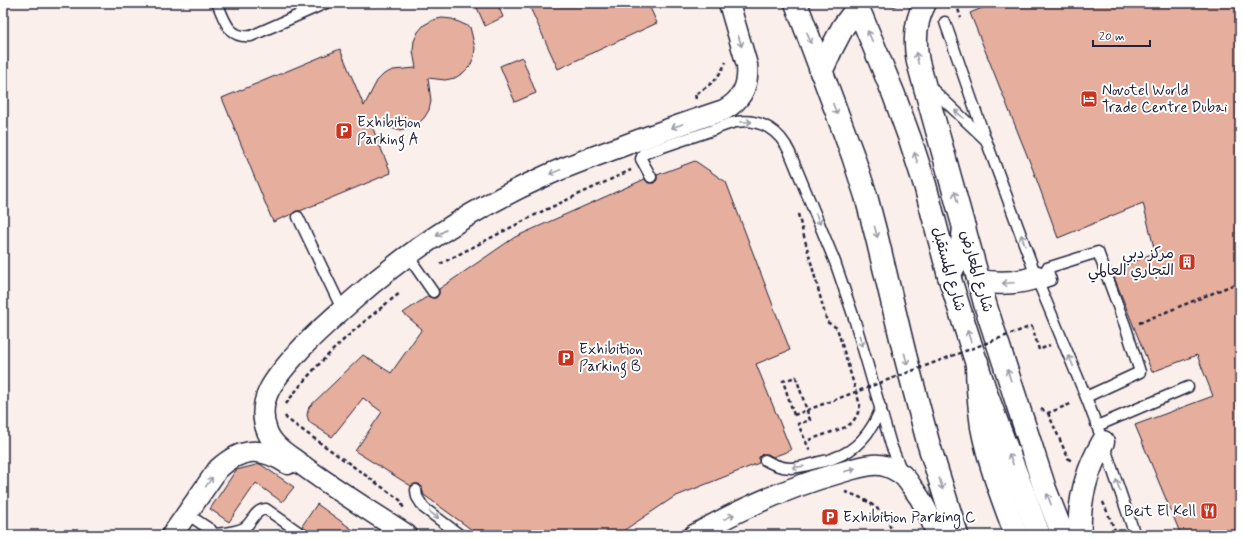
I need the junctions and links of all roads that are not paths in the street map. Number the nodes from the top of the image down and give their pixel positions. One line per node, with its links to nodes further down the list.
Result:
1 (217, 3): 2 (lane)
2 (326, 3)
3 (729, 3): 14 (street, one-way to 14)
4 (796, 3): 8 (main road, one-way to 8)
5 (925, 3): 9 (main road, شارع المعارض, one-way to 5)
6 (857, 5): 8 (main road); 15 (main road, شارع المستقبل, one-way to 6)
7 (946, 22): 10 (lane)
8 (821, 72): 38 (main road, one-way to 38)
9 (923, 80): 10 (lane, one-way to 9); 13 (main road, شارع المعارض, one-way to 9)
10 (986, 140): 17 (lane, one-way to 10)
11 (651, 177): 23 (lane, one-way to 23)
12 (298, 217): 19 (lane)
13 (964, 227): 15 (main road); 16 (main road, شارع المعارض)
14 (408, 256): 18 (lane); 19 (street)
15 (949, 276): 20 (main road, شارع المستقبل, one-way to 15)
16 (979, 281): 17 (main road, one-way to 16); 41 (main road, شارع المعارض, one-way to 16)
17 (1038, 281): 22 (lane, one-way to 17); 22 (lane)
18 (433, 292)
19 (342, 309): 28 (street)
20 (977, 362): 39 (main road); 40 (main road, شارع المستقبل, one-way to 20)
21 (1188, 386): 24 (lane)
22 (1086, 397): 24 (lane)
23 (881, 408): 26 (lane); 27 (lane)
24 (1100, 434): 42 (main road); 43 (lane, one-way to 24)
25 (765, 460): 26 (lane, one-way to 25)
26 (818, 471): 27 (street, one-way to 27); 36 (street, one-way to 26)
27 (905, 477): 37 (street)
28 (324, 481): 30 (street, one-way to 28); 31 (street)
29 (416, 490): 35 (lane, one-way to 35)
30 (187, 514): 32 (street); 33 (lane)
31 (401, 527)
32 (172, 535)
33 (215, 535): 34 (lane)
34 (303, 535)
35 (460, 535)
36 (694, 535)
37 (937, 535)
38 (956, 535)
39 (1016, 535)
40 (1039, 535)
41 (1063, 535)
42 (1080, 535)
43 (1135, 535)

